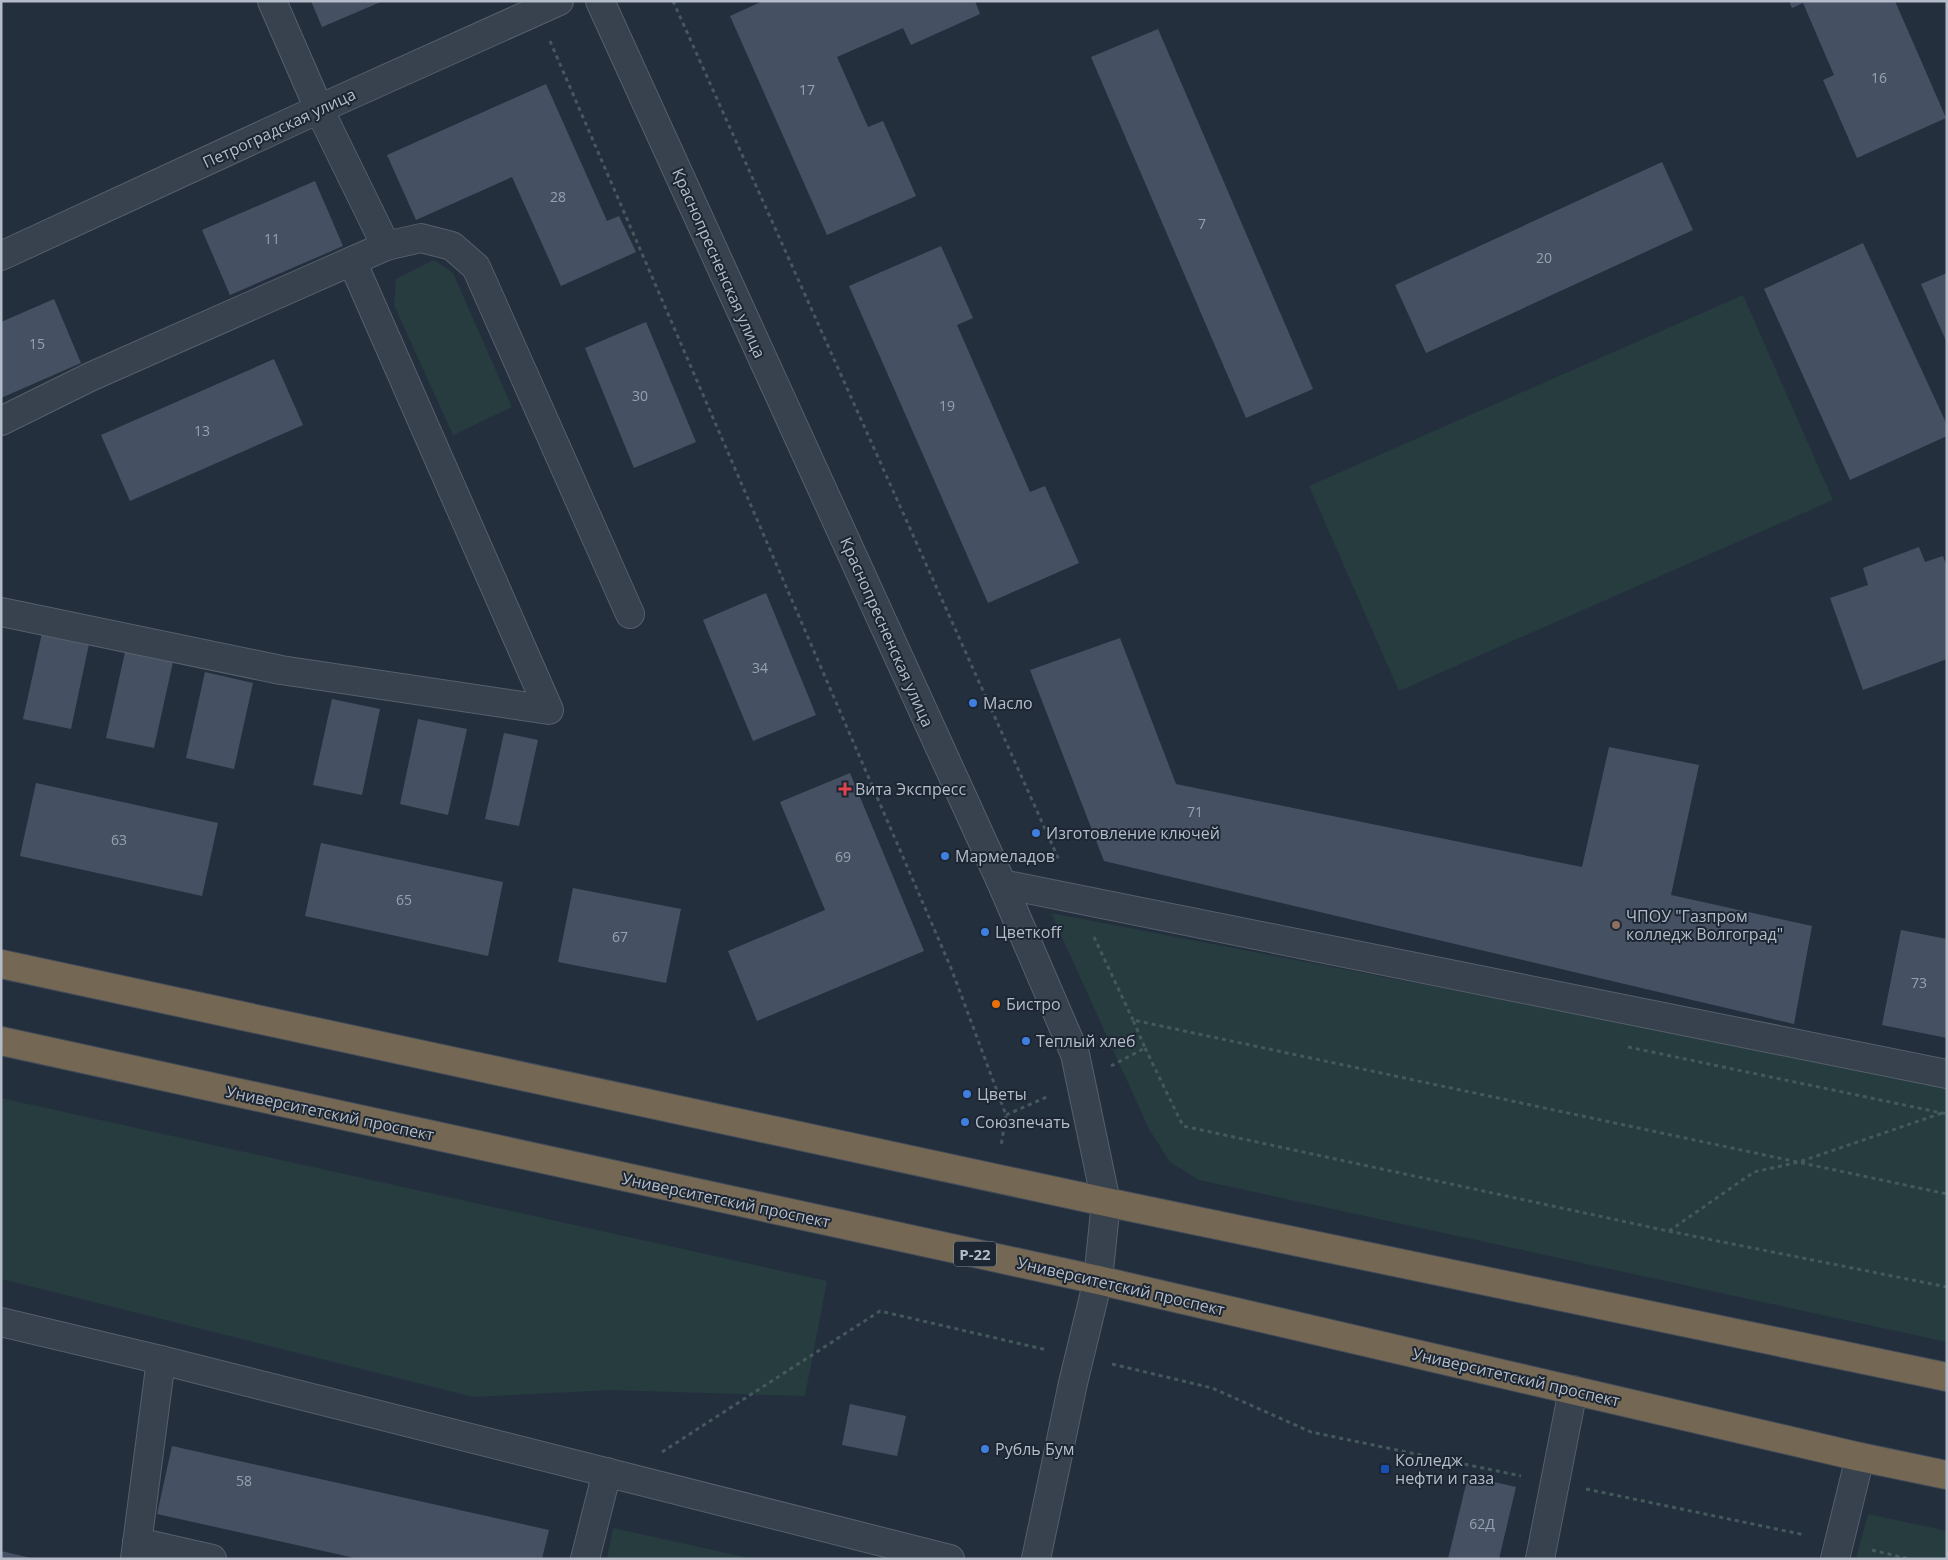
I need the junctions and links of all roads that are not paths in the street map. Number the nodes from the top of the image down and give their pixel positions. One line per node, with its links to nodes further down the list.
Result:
1 (272, 1): 4 (street)
2 (600, 1): 11 (street, Краснопресненская улица)
3 (548, 6): 4 (street, Петроградская улица)
4 (319, 109): 5 (street); 6 (street, Петроградская улица)
5 (386, 246): 7 (street); 10 (street)
6 (1, 256)
7 (352, 261): 8 (street); 9 (street)
8 (1, 421)
9 (1, 612)
10 (630, 614)
11 (1002, 884): 14 (street); 15 (street, Краснопресненская улица)
12 (1, 964): 15 (highway)
13 (1, 1041): 16 (highway, Университетский проспект / Р-22)
14 (1947, 1074)
15 (1106, 1202): 16 (street, Краснопресненская улица); 19 (highway)
16 (1098, 1280): 20 (highway, Университетский проспект / Р-22); 29 (street, Краснопресненская улица)
17 (1, 1322): 18 (street)
18 (161, 1360): 22 (street); 25 (street)
19 (1947, 1378)
20 (1573, 1390): 21 (highway, Университетский проспект / Р-22); 30 (street)
21 (1860, 1457): 23 (highway, Университетский проспект / Р-22); 24 (street)
22 (615, 1474): 27 (street); 28 (street)
23 (1947, 1475)
24 (1837, 1550)
25 (136, 1551): 26 (street)
26 (212, 1559)
27 (585, 1559)
28 (950, 1559)
29 (1036, 1559)
30 (1540, 1559)

